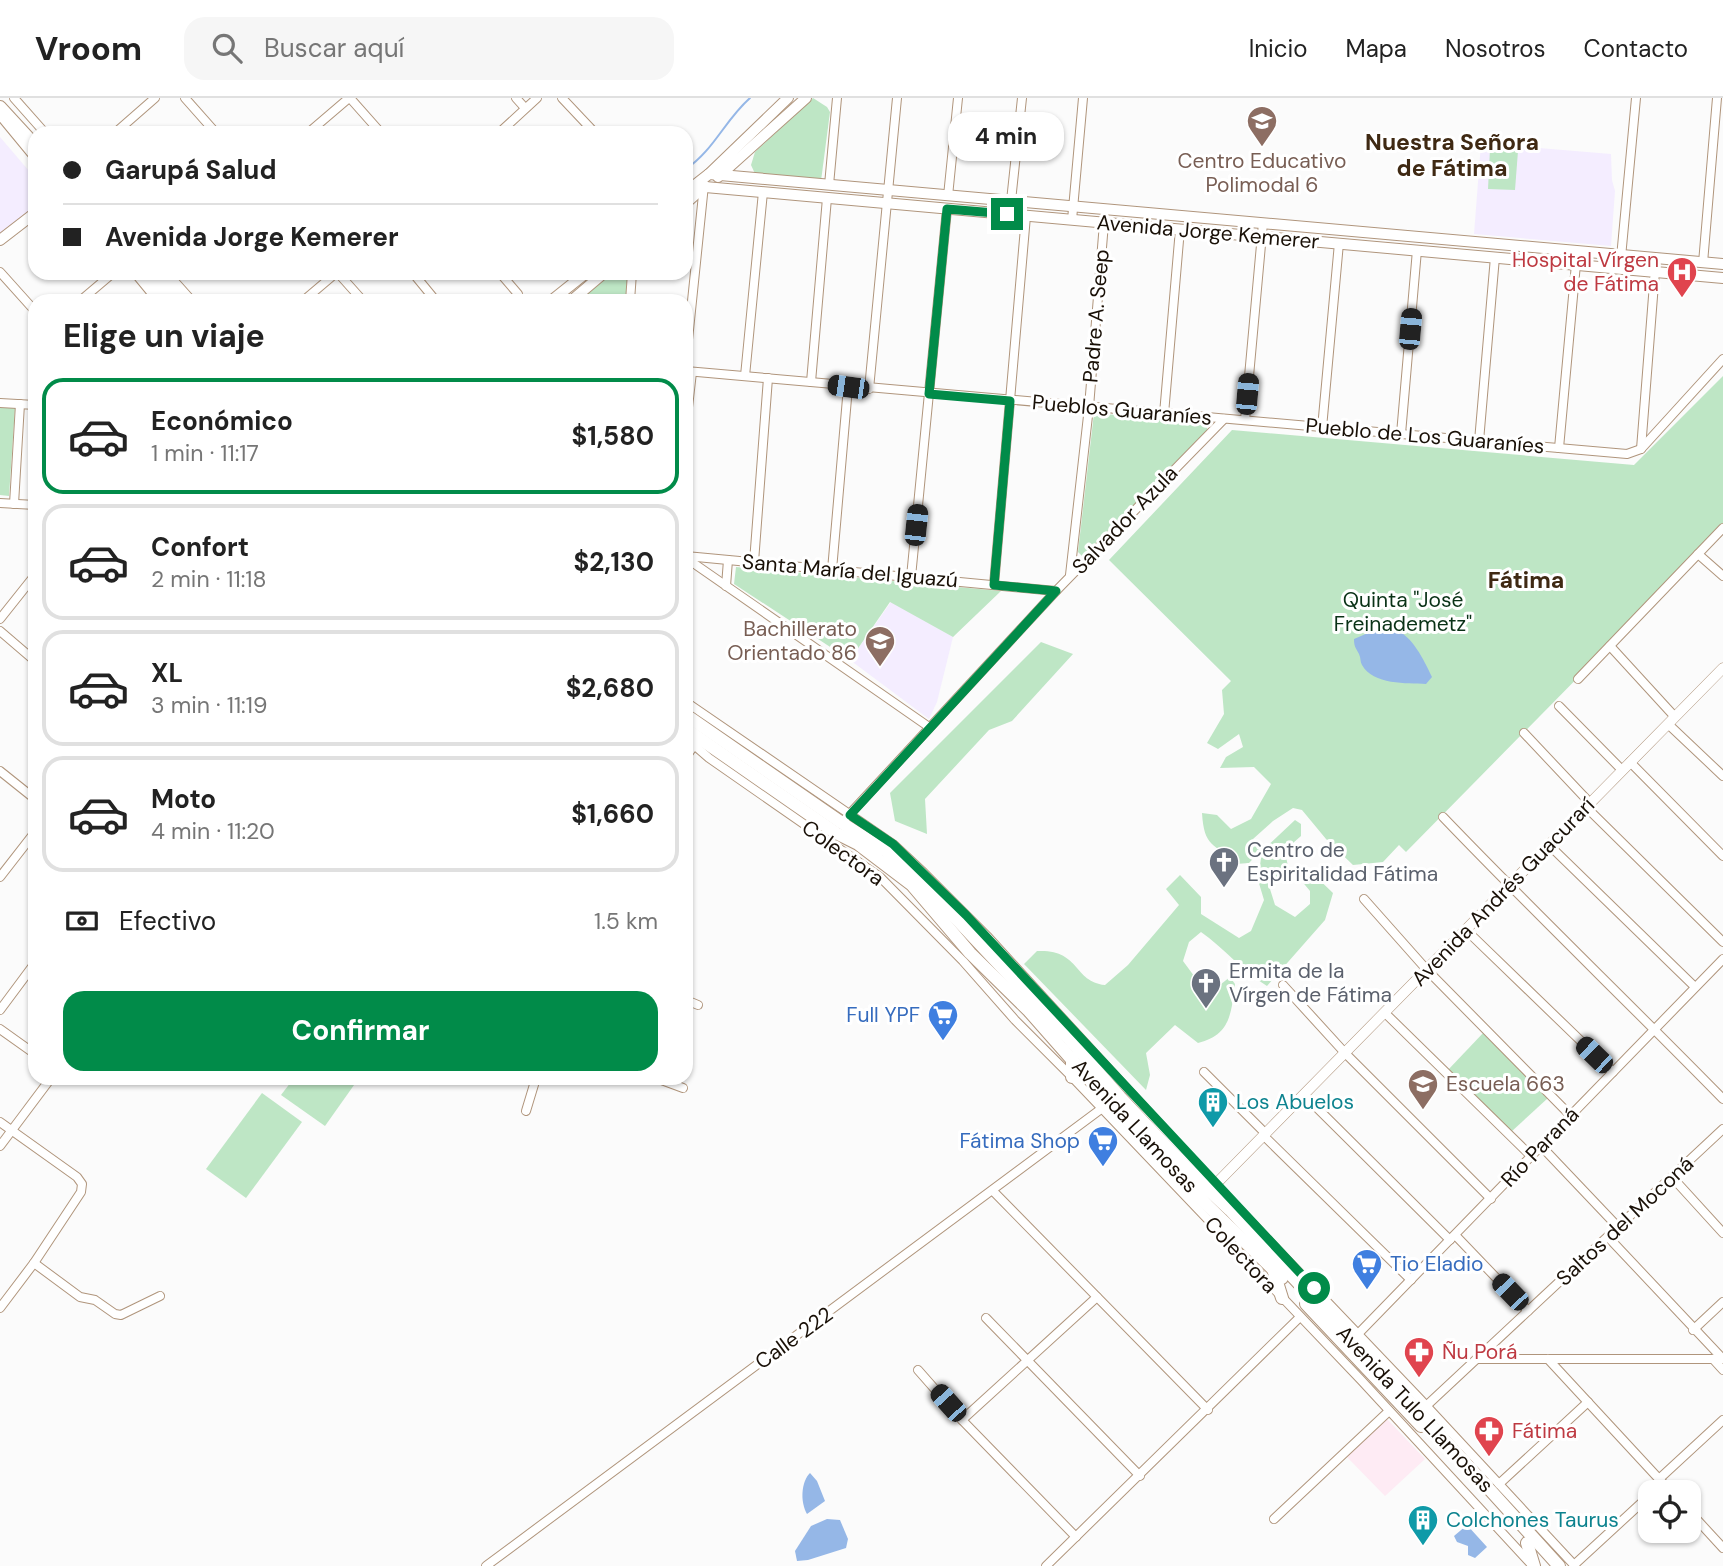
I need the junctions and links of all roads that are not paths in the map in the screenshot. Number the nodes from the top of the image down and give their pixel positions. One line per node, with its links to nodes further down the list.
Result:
1 (2, 98): 20 (highway)
2 (15, 98): 21 (street)
3 (155, 98): 22 (street)
4 (185, 98): 23 (street)
5 (350, 98): 24 (street); 25 (street)
6 (516, 98): 18 (street)
7 (537, 98): 18 (street)
8 (562, 98): 27 (street)
9 (788, 98): 30 (main road)
10 (806, 98): 30 (main road)
11 (837, 98): 31 (street)
12 (897, 98): 32 (street)
13 (958, 98): 34 (street)
14 (1022, 98): 36 (street)
15 (1083, 98): 38 (street)
16 (1636, 98): 50 (street)
17 (1717, 98): 52 (street)
18 (524, 108): 26 (street)
19 (1, 114): 28 (highway); 29 (street)
20 (34, 126)
21 (37, 126)
22 (123, 126)
23 (210, 126)
24 (316, 126)
25 (375, 126)
26 (506, 126)
27 (588, 126)
28 (28, 141)
29 (28, 149)
30 (703, 182): 31 (main road, Avenida Jorge Kemerer); 33 (main road, Avenida Jorge Kemerer); 81 (street)
31 (829, 185): 32 (main road, Avenida Jorge Kemerer)
32 (888, 190): 34 (main road, Avenida Jorge Kemerer); 37 (street)
33 (763, 192): 35 (main road, Avenida Jorge Kemerer); 85 (street)
34 (948, 195): 36 (main road, Avenida Jorge Kemerer)
35 (827, 198): 37 (main road, Avenida Jorge Kemerer); 87 (street)
36 (1012, 201): 38 (main road, Avenida Jorge Kemerer)
37 (887, 203): 39 (main road, Avenida Jorge Kemerer); 89 (street)
38 (1073, 207): 42 (street); 44 (main road, Avenida Jorge Kemerer)
39 (947, 209): 40 (main road, Avenida Jorge Kemerer); 90 (street)
40 (1026, 216): 42 (main road, Avenida Jorge Kemerer); 91 (street)
41 (28, 218): 47 (main road)
42 (1072, 220): 43 (main road, Avenida Jorge Kemerer)
43 (1104, 223): 45 (main road, Avenida Jorge Kemerer); 95 (street, Padre A. Seep)
44 (1263, 223): 46 (street); 50 (main road, Avenida Jorge Kemerer)
45 (1180, 229): 46 (main road, Avenida Jorge Kemerer); 96 (street)
46 (1262, 236): 48 (main road, Avenida Jorge Kemerer); 98 (street)
47 (0, 240)
48 (1339, 243): 49 (main road, Avenida Jorge Kemerer); 99 (street)
49 (1417, 250): 51 (main road, Avenida Jorge Kemerer); 100 (street)
50 (1620, 255): 52 (main road, Avenida Jorge Kemerer); 55 (street)
51 (1495, 257): 53 (main road, Avenida Jorge Kemerer); 101 (street)
52 (1703, 262): 54 (main road, Avenida Jorge Kemerer)
53 (1576, 264): 55 (main road, Avenida Jorge Kemerer); 102 (street)
54 (1723, 264)
55 (1619, 268): 56 (main road, Avenida Jorge Kemerer)
56 (1655, 271): 58 (main road, Avenida Jorge Kemerer); 103 (street)
57 (0, 272): 82 (street)
58 (1723, 278)
59 (105, 280): 70 (street)
60 (141, 280): 71 (street)
61 (151, 280): 72 (highway)
62 (162, 280): 73 (highway)
63 (173, 280): 74 (street)
64 (328, 280): 75 (street)
65 (344, 280): 76 (street)
66 (419, 280): 77 (street)
67 (506, 280): 78 (street)
68 (577, 280): 79 (main road)
69 (596, 280): 80 (main road)
70 (88, 294)
71 (152, 294)
72 (162, 294)
73 (174, 294)
74 (186, 294)
75 (312, 294)
76 (356, 294)
77 (430, 294)
78 (518, 294)
79 (560, 294)
80 (579, 294)
81 (692, 294)
82 (28, 303)
83 (1723, 359): 103 (street)
84 (693, 372): 85 (street, Pueblos Guaraníes)
85 (745, 376): 86 (street, Pueblos Guaraníes)
86 (768, 378): 87 (street, Pueblos Guaraníes); 112 (street)
87 (811, 382): 88 (street, Pueblos Guaraníes)
88 (848, 387): 89 (street, Pueblos Guaraníes); 113 (street)
89 (869, 389): 90 (street, Pueblos Guaraníes)
90 (929, 394): 91 (street, Pueblos Guaraníes); 116 (street)
91 (1010, 401): 95 (street, Pueblos Guaraníes); 118 (street)
92 (0, 403): 93 (street)
93 (20, 404): 94 (street); 105 (street)
94 (28, 405)
95 (1089, 407): 96 (street, Pueblos Guaraníes); 114 (street, Padre A. Seep)
96 (1164, 414): 97 (street, Pueblos Guaraníes)
97 (1224, 419): 98 (street, Pueblo de Los Guaraníes); 114 (street, Salvador Azula)
98 (1245, 420): 99 (street, Pueblo de Los Guaraníes)
99 (1322, 428): 100 (street, Pueblo de Los Guaraníes)
100 (1401, 434): 101 (street, Pueblo de Los Guaraníes)
101 (1479, 441): 102 (street, Pueblo de Los Guaraníes)
102 (1559, 448): 103 (street, Pueblo de Los Guaraníes)
103 (1641, 449)
104 (0, 503): 105 (street)
105 (14, 504): 106 (street)
106 (28, 505)
107 (1723, 528): 108 (street)
108 (1698, 554): 115 (street); 123 (street)
109 (693, 557): 110 (street, Santa María del Iguazú)
110 (729, 560): 112 (street, Santa María del Iguazú); 119 (street)
111 (693, 562): 119 (street)
112 (754, 562): 113 (street, Santa María del Iguazú)
113 (832, 570): 116 (street, Santa María del Iguazú)
114 (1070, 576): 120 (street, Salvador Azula)
115 (1723, 576)
116 (911, 577): 118 (street, Santa María del Iguazú)
117 (28, 584): 121 (street)
118 (994, 585): 120 (street, Santa María del Iguazú)
119 (726, 586): 131 (street)
120 (1056, 591): 131 (street, Salvador Azula)
121 (0, 619)
122 (0, 631): 124 (street)
123 (1610, 646): 126 (street); 130 (street)
124 (28, 655)
125 (1723, 668): 130 (street, Avenida Andrés Guacurarí)
126 (1578, 679)
127 (1559, 706): 137 (street)
128 (693, 708): 143 (street)
129 (693, 720): 143 (highway, Avenida Tulo Llamosas)
130 (1672, 720): 136 (street, Avenida Andrés Guacurarí); 139 (street)
131 (929, 727): 143 (street, Salvador Azula)
132 (1524, 733): 141 (street)
133 (693, 734): 143 (highway, Avenida Llamosas)
134 (695, 744): 135 (street); 143 (street, Colectora)
135 (693, 747)
136 (1630, 762): 137 (street, Avenida Andrés Guacurarí); 146 (street)
137 (1622, 770): 141 (street, Avenida Andrés Guacurarí)
138 (0, 771): 140 (street)
139 (1723, 776)
140 (28, 793)
141 (1588, 805): 145 (street, Avenida Andrés Guacurarí); 151 (street)
142 (1443, 817): 148 (street)
143 (839, 828): 165 (highway, Avenida Llamosas); 168 (street, Colectora); 187 (highway, Avenida Tulo Llamosas)
144 (28, 841): 147 (street)
145 (1549, 845): 148 (street, Avenida Andrés Guacurarí); 156 (street)
146 (1723, 856)
147 (0, 877)
148 (1508, 886): 150 (street, Avenida Andrés Guacurarí); 161 (street)
149 (1364, 899): 153 (street)
150 (1466, 930): 153 (street, Avenida Andrés Guacurarí); 167 (street)
151 (1723, 942)
152 (1723, 959): 156 (street, Río Paraná)
153 (1427, 970): 160 (street, Avenida Andrés Guacurarí); 177 (street)
154 (28, 972): 159 (street)
155 (1283, 985): 164 (street)
156 (1695, 987): 161 (street, Río Paraná)
157 (693, 1003): 158 (street)
158 (698, 1005)
159 (0, 1010)
160 (1385, 1013): 164 (street, Avenida Andrés Guacurarí); 184 (street)
161 (1654, 1028): 167 (street, Río Paraná); 174 (street)
162 (0, 1029): 163 (street)
163 (28, 1049)
164 (1345, 1053): 173 (street, Avenida Andrés Guacurarí); 188 (street)
165 (1072, 1058): 168 (highway); 187 (highway, Avenida Llamosas)
166 (1204, 1073): 181 (street)
167 (1613, 1073): 177 (street, Río Paraná)
168 (1072, 1077): 175 (street, Colectora)
169 (46, 1085): 180 (street)
170 (535, 1085): 176 (street)
171 (677, 1085): 172 (street)
172 (683, 1087)
173 (1304, 1095): 181 (street, Avenida Andrés Guacurarí); 192 (street)
174 (1723, 1099)
175 (1101, 1109): 186 (street, Calle 222); 187 (street, Colectora)
176 (526, 1111)
177 (1570, 1115): 183 (street, Río Paraná)
178 (0, 1122): 180 (street)
179 (1723, 1129): 185 (street, Saltos del Moconá)
180 (11, 1130): 182 (street); 193 (street)
181 (1265, 1135): 187 (street, Avenida Andrés Guacurarí); 196 (street)
182 (0, 1146)
183 (1542, 1147): 184 (street, Río Paraná); 189 (street)
184 (1532, 1157): 188 (street, Río Paraná)
185 (1672, 1177): 189 (street, Saltos del Moconá); 190 (street)
186 (993, 1191): 198 (street); 230 (street, Calle 222)
187 (1205, 1195): 194 (highway, Avenida Llamosas); 195 (street); 199 (street, Colectora); 200 (highway, Avenida Tulo Llamosas)
188 (1491, 1199): 192 (street, Río Paraná)
189 (1618, 1227): 191 (street, Saltos del Moconá)
190 (1723, 1233)
191 (1608, 1237): 203 (street, Saltos del Moconá); 206 (street)
192 (1453, 1238): 196 (street, Río Paraná); 203 (street)
193 (34, 1264): 197 (street); 202 (street)
194 (1273, 1269): 199 (highway); 217 (highway, Avenida Llamosas)
195 (1299, 1272): 200 (highway); 207 (street)
196 (1411, 1280): 207 (street, Río Paraná)
197 (160, 1296)
198 (1097, 1297): 211 (street); 215 (street)
199 (1282, 1298): 205 (street, Colectora)
200 (1315, 1301): 217 (highway, Avenida Tulo Llamosas)
201 (1723, 1302): 206 (street)
202 (0, 1308)
203 (1528, 1311): 208 (street, Saltos del Moconá)
204 (986, 1318): 211 (street)
205 (1299, 1318): 215 (street); 216 (street, Colectora)
206 (1693, 1330): 210 (street)
207 (1358, 1334): 217 (street)
208 (1477, 1359): 209 (street); 217 (street, Saltos del Moconá)
209 (1548, 1359): 210 (street); 214 (street)
210 (1720, 1359): 213 (street)
211 (1028, 1360): 218 (street); 220 (street)
212 (918, 1370): 218 (street)
213 (1723, 1370)
214 (1588, 1402): 221 (street); 223 (street)
215 (1208, 1410): 220 (street)
216 (1389, 1411): 217 (street, Colectora); 225 (street)
217 (1416, 1416): 223 (street); 228 (highway, Avenida Llamosas); 232 (street, Colectora); 234 (highway, Avenida Tulo Llamosas)
218 (962, 1420): 227 (street)
219 (1723, 1420): 222 (street)
220 (1140, 1476): 227 (street)
221 (1660, 1480)
222 (1662, 1480)
223 (1499, 1484): 235 (street)
224 (1638, 1506): 235 (street)
225 (1274, 1519)
226 (1701, 1524): 229 (street)
227 (1076, 1537): 231 (street)
228 (1527, 1543): 232 (highway); 233 (highway, Avenida Llamosas)
229 (1723, 1548)
230 (486, 1566)
231 (1046, 1566)
232 (1533, 1566)
233 (1548, 1566)
234 (1559, 1566)
235 (1574, 1566)

